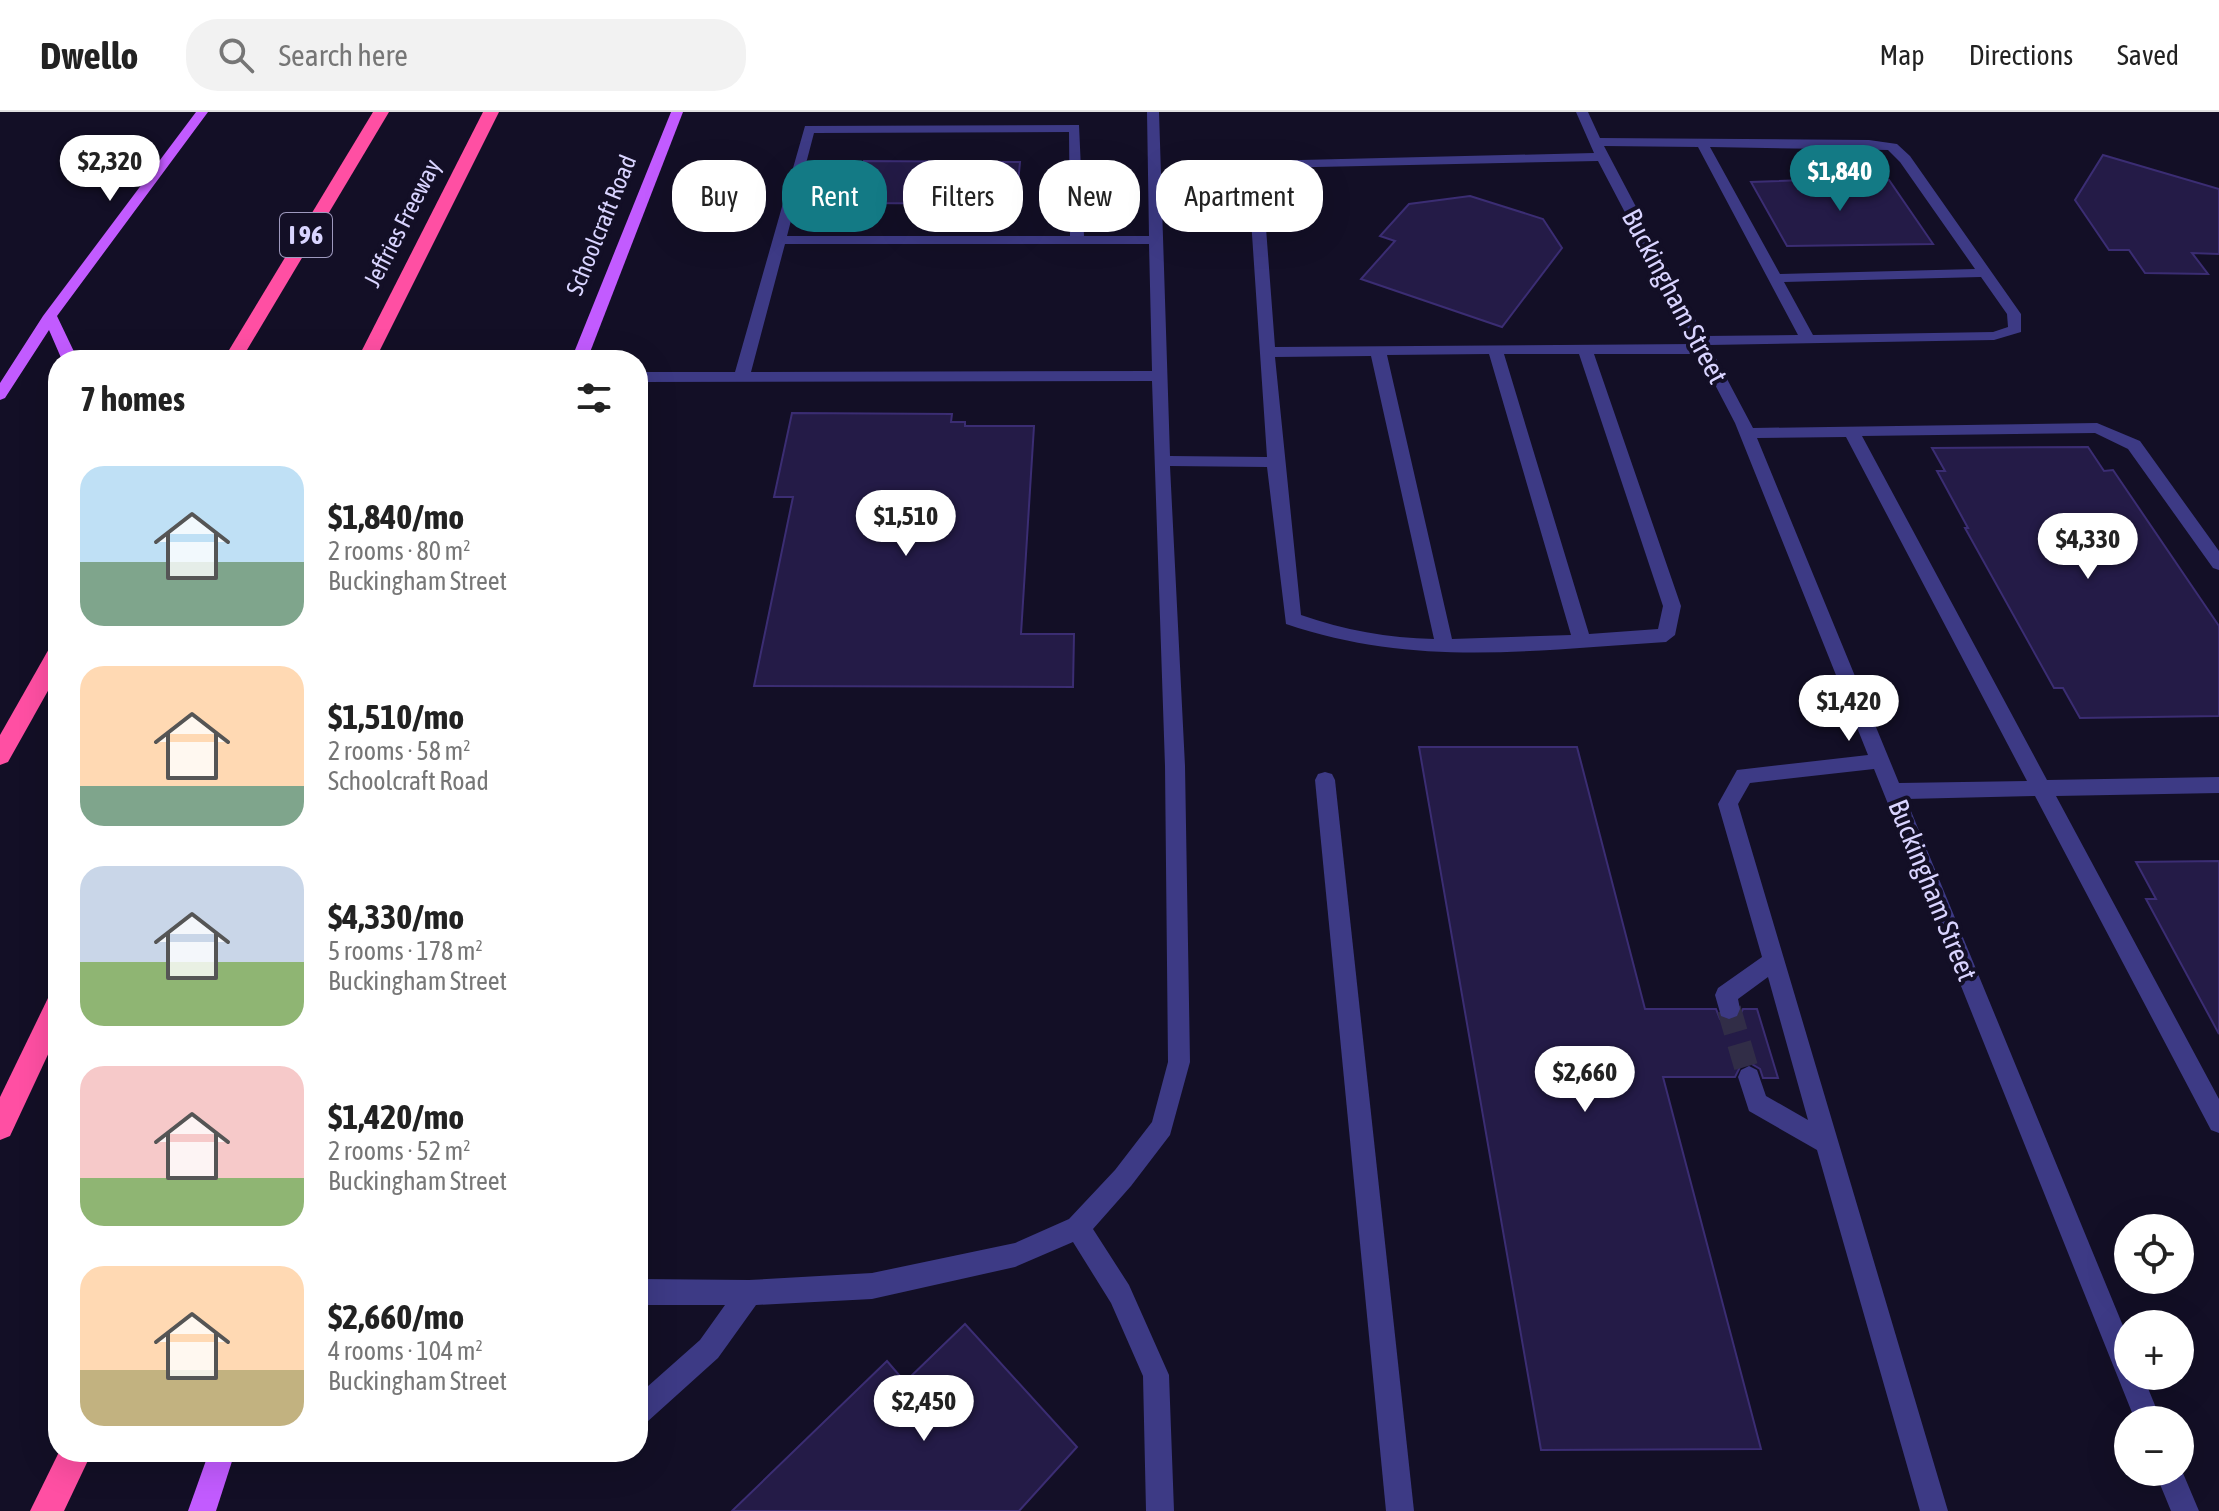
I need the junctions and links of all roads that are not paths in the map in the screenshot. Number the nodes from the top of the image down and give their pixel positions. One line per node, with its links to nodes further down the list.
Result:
1 (202, 112): 14 (main road)
2 (381, 112): 19 (highway, I 96)
3 (491, 112): 20 (highway, Jeffries Freeway)
4 (677, 112): 21 (main road, Schoolcraft Road)
5 (1153, 112): 11 (street)
6 (1582, 112): 8 (street, Buckingham Street)
7 (1702, 143): 8 (street); 12 (street); 13 (street)
8 (1597, 150): 16 (street, Buckingham Street); 24 (street)
9 (777, 240): 10 (street); 10 (street); 25 (street)
10 (1077, 240): 11 (street)
11 (1156, 240): 26 (street)
12 (1984, 273): 13 (street); 15 (street)
13 (1775, 278): 15 (street)
14 (50, 316): 18 (main road); 28 (main road)
15 (1808, 339): 16 (street)
16 (1704, 345): 17 (street); 30 (street, Buckingham Street)
17 (1585, 349): 22 (street); 34 (street)
18 (65, 350)
19 (238, 350)
20 (371, 350)
21 (585, 350)
22 (1495, 350): 23 (street); 34 (street)
23 (1378, 351): 24 (street); 35 (street)
24 (1266, 352): 32 (street)
25 (742, 376): 26 (street); 27 (street)
26 (1159, 376): 31 (street)
27 (648, 377)
28 (0, 395)
29 (1851, 431): 30 (street); 33 (street); 41 (street)
30 (1747, 433): 38 (street, Buckingham Street)
31 (1162, 461): 32 (street); 50 (street)
32 (1275, 462): 35 (street)
33 (2219, 564)
34 (1582, 640): 35 (street)
35 (1445, 648)
36 (48, 671): 37 (highway)
37 (0, 756)
38 (1880, 761): 42 (street, Buckingham Street); 43 (street)
39 (1325, 780): 61 (street)
40 (2219, 785): 41 (street)
41 (2041, 788): 42 (street); 47 (street)
42 (1893, 791): 53 (street, Buckingham Street)
43 (1773, 961): 44 (street); 49 (street)
44 (1729, 1009)
45 (48, 1025): 48 (highway)
46 (1749, 1077): 49 (street)
47 (2219, 1122)
48 (0, 1127)
49 (1827, 1143): 62 (street)
50 (1078, 1228): 52 (street); 60 (street)
51 (648, 1292): 52 (street)
52 (749, 1293): 54 (street)
53 (2114, 1336)
54 (648, 1404)
55 (71, 1462): 58 (highway)
56 (219, 1462): 59 (main road)
57 (2175, 1486): 63 (street)
58 (46, 1511)
59 (202, 1511)
60 (1160, 1511)
61 (1400, 1511)
62 (1934, 1511)
63 (2185, 1511)

